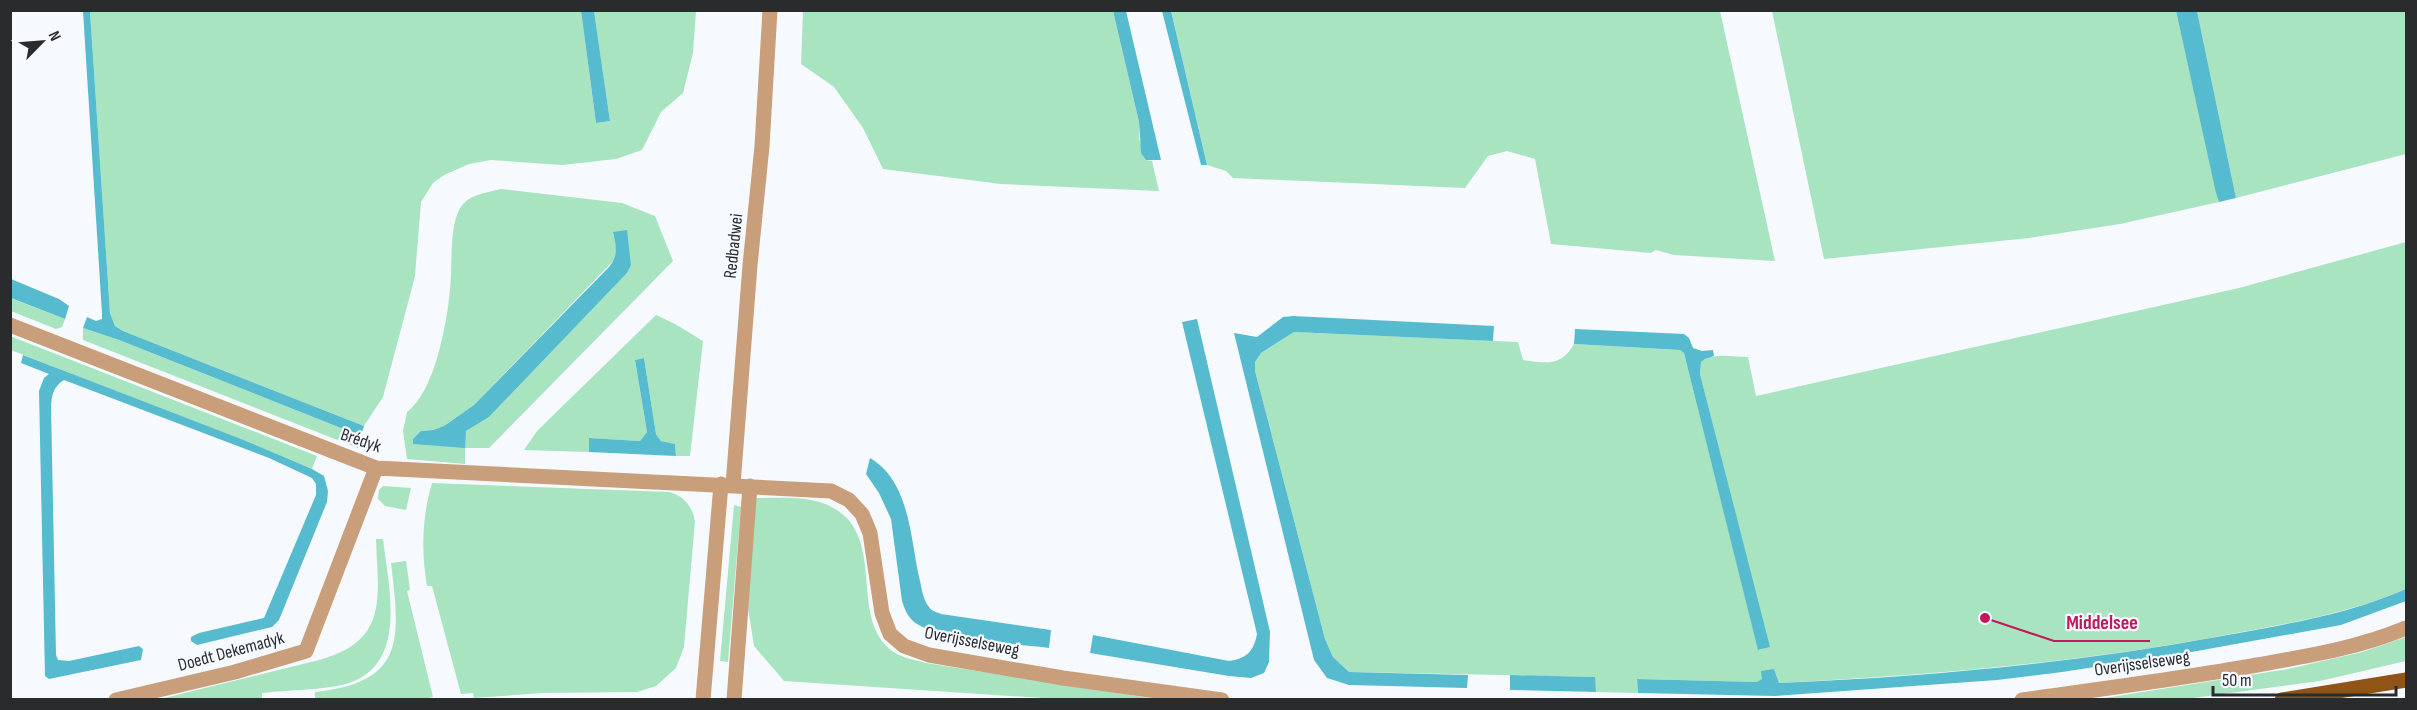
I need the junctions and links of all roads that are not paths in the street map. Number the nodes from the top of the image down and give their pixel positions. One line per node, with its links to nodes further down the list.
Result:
1 (770, 10): 4 (street, Redbadwei)
2 (10, 325): 3 (street, Brédyk)
3 (376, 468): 4 (street, Brédyk); 8 (street, Doedt Dekemadyk)
4 (727, 485): 5 (street, Brédyk); 9 (street, Redbadwei)
5 (750, 486): 10 (street); 11 (street, Overijsselseweg)
6 (2406, 628): 12 (street, Overijsselseweg)
7 (2406, 680): 13 (main road)
8 (116, 699)
9 (703, 699)
10 (734, 699)
11 (1222, 699)
12 (2022, 699)
13 (2282, 699)

